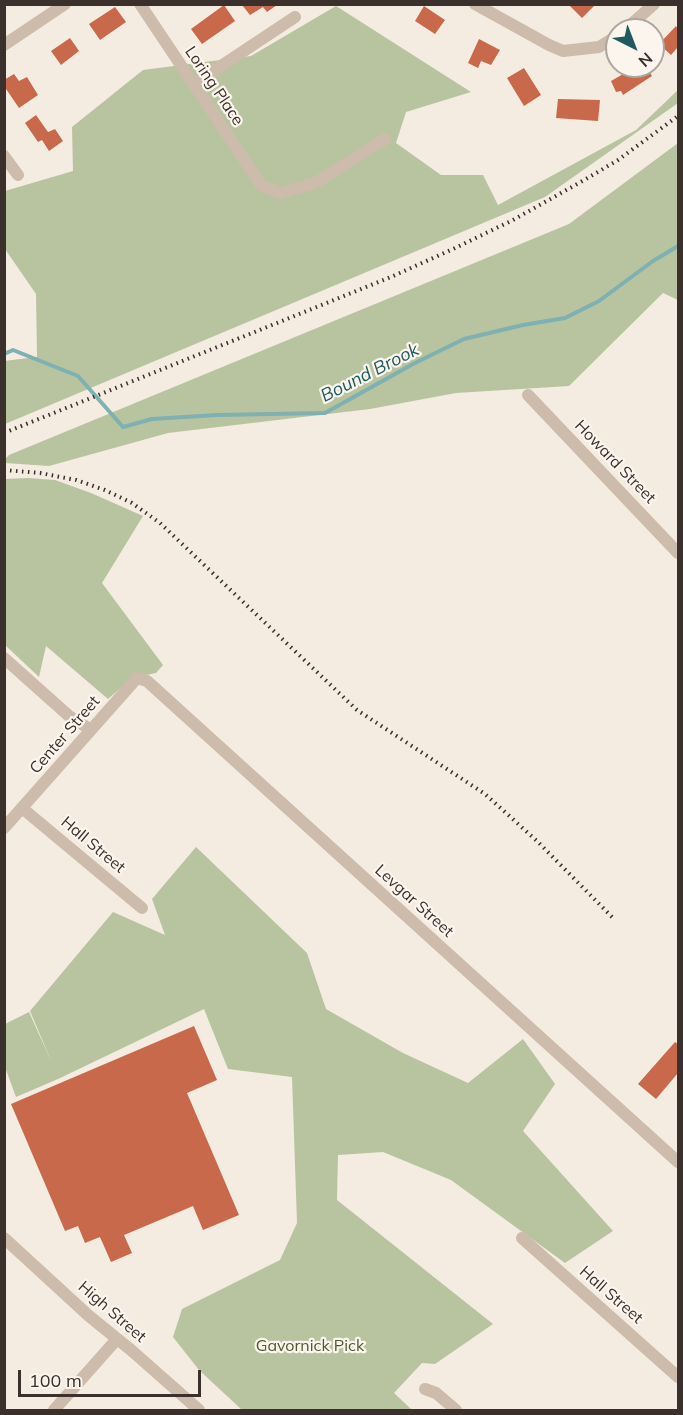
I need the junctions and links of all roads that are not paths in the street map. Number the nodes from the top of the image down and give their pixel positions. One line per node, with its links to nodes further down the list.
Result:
1 (65, 4): 8 (street)
2 (140, 4): 9 (street, Loring Place)
3 (475, 4): 7 (street)
4 (654, 4): 6 (street)
5 (295, 17): 9 (street)
6 (638, 18)
7 (605, 43)
8 (4, 45)
9 (194, 84): 10 (street, Loring Place)
10 (385, 139)
11 (4, 156): 12 (street)
12 (18, 175)
13 (528, 395): 14 (street, Howard Street)
14 (678, 553)
15 (4, 658): 17 (street)
16 (126, 690): 17 (street, Center Street); 21 (street, Levgar Street)
17 (91, 730): 18 (street, Center Street)
18 (22, 808): 19 (street, Center Street); 20 (street, Hall Street)
19 (4, 828)
20 (142, 908)
21 (678, 1162)
22 (4, 1238): 24 (street, High Street)
23 (522, 1238): 25 (street, Hall Street)
24 (117, 1339): 27 (street); 28 (street, High Street)
25 (678, 1377)
26 (424, 1389): 29 (street)
27 (54, 1410)
28 (199, 1410)
29 (456, 1410)

